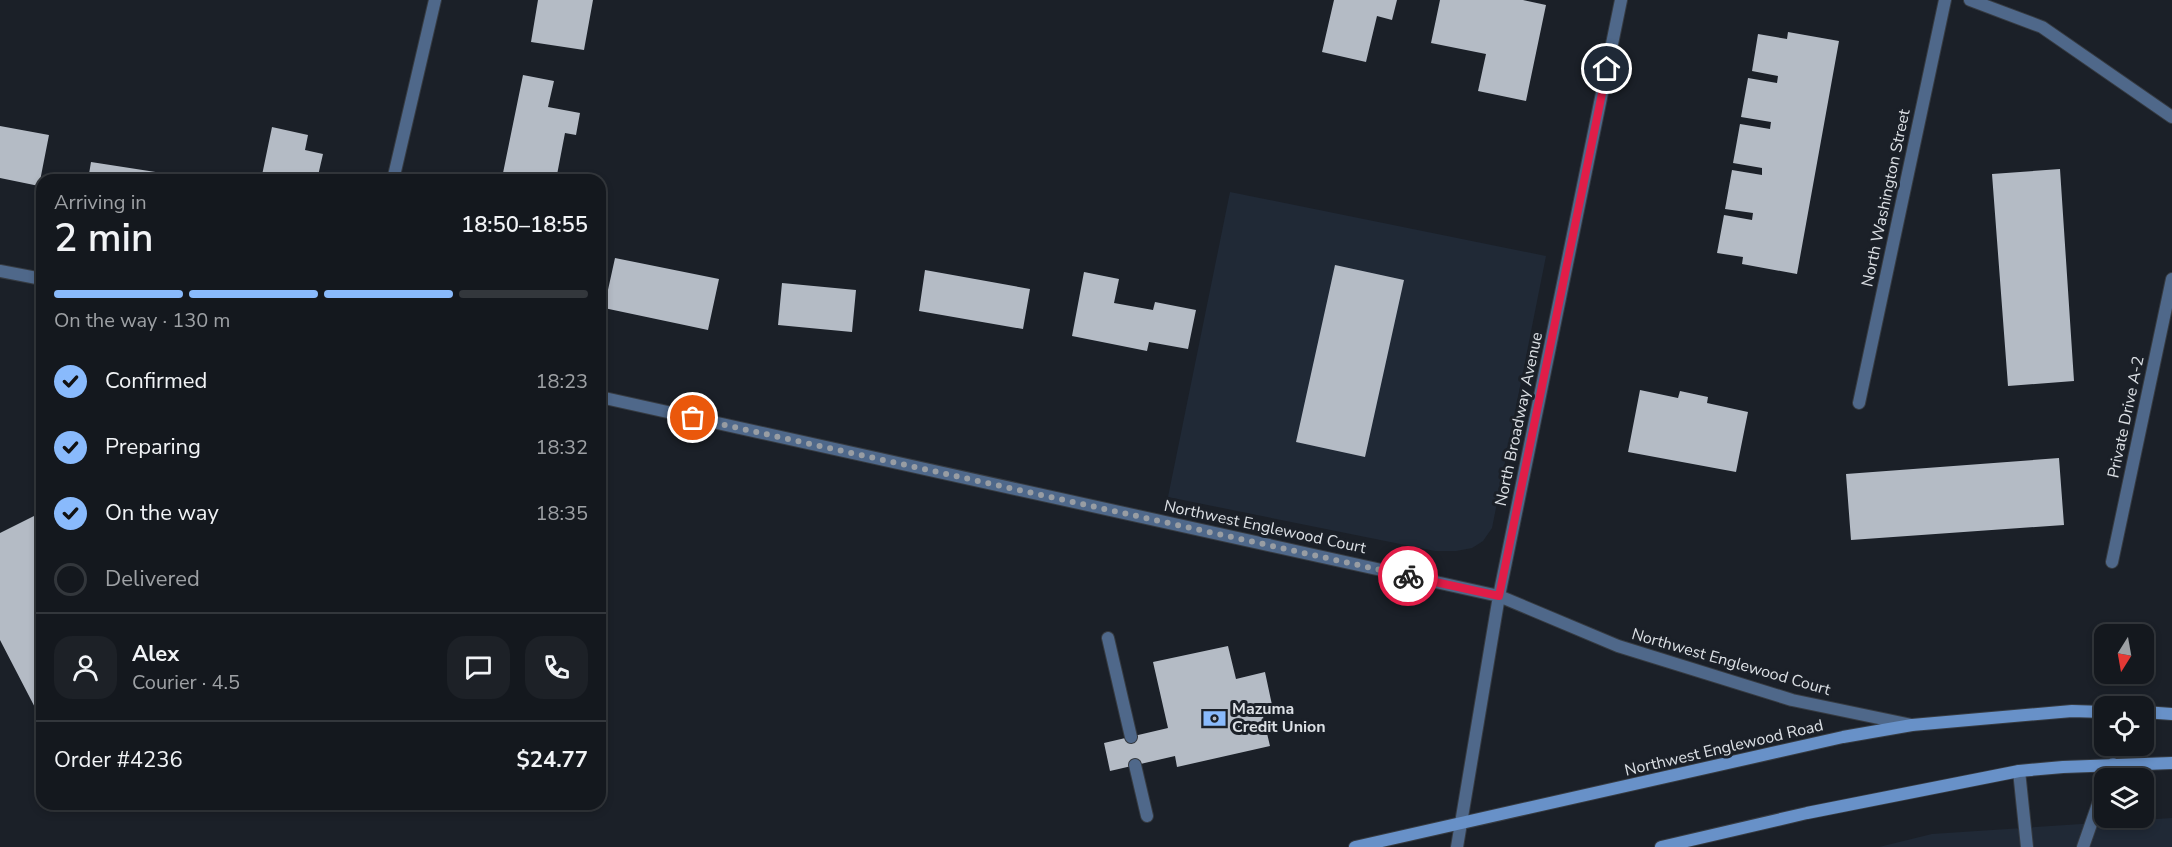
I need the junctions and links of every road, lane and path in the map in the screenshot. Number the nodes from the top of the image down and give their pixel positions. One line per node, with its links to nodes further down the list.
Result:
1 (435, 0): 6 (street)
2 (1622, 0): 13 (street, North Broadway Avenue)
3 (1945, 0): 11 (street, North Washington Street)
4 (1970, 0): 5 (street)
5 (2172, 117)
6 (394, 174)
7 (0, 271): 8 (street)
8 (36, 278)
9 (2172, 279): 12 (street, Private Drive A-2)
10 (606, 398): 13 (street, Northwest Englewood Court)
11 (1859, 402)
12 (2112, 562)
13 (1499, 596): 18 (street, Northwest Englewood Court); 27 (street, North Broadway Avenue)
14 (1108, 638): 19 (street)
15 (2094, 711): 18 (main road, Northwest Englewood Road)
16 (2154, 713): 17 (main road)
17 (2172, 714)
18 (1912, 725): 27 (main road, Northwest Englewood Road)
19 (1131, 736)
20 (2172, 762): 21 (main road)
21 (2113, 764): 23 (street); 24 (main road)
22 (1135, 765): 25 (street)
23 (2112, 768)
24 (2019, 771): 30 (main road); 31 (street)
25 (1147, 816)
26 (2094, 816): 32 (street)
27 (1462, 824): 28 (main road, Northwest Englewood Road); 29 (street, North Broadway Avenue)
28 (1355, 847)
29 (1457, 847)
30 (1660, 847)
31 (2027, 847)
32 (2083, 847)

